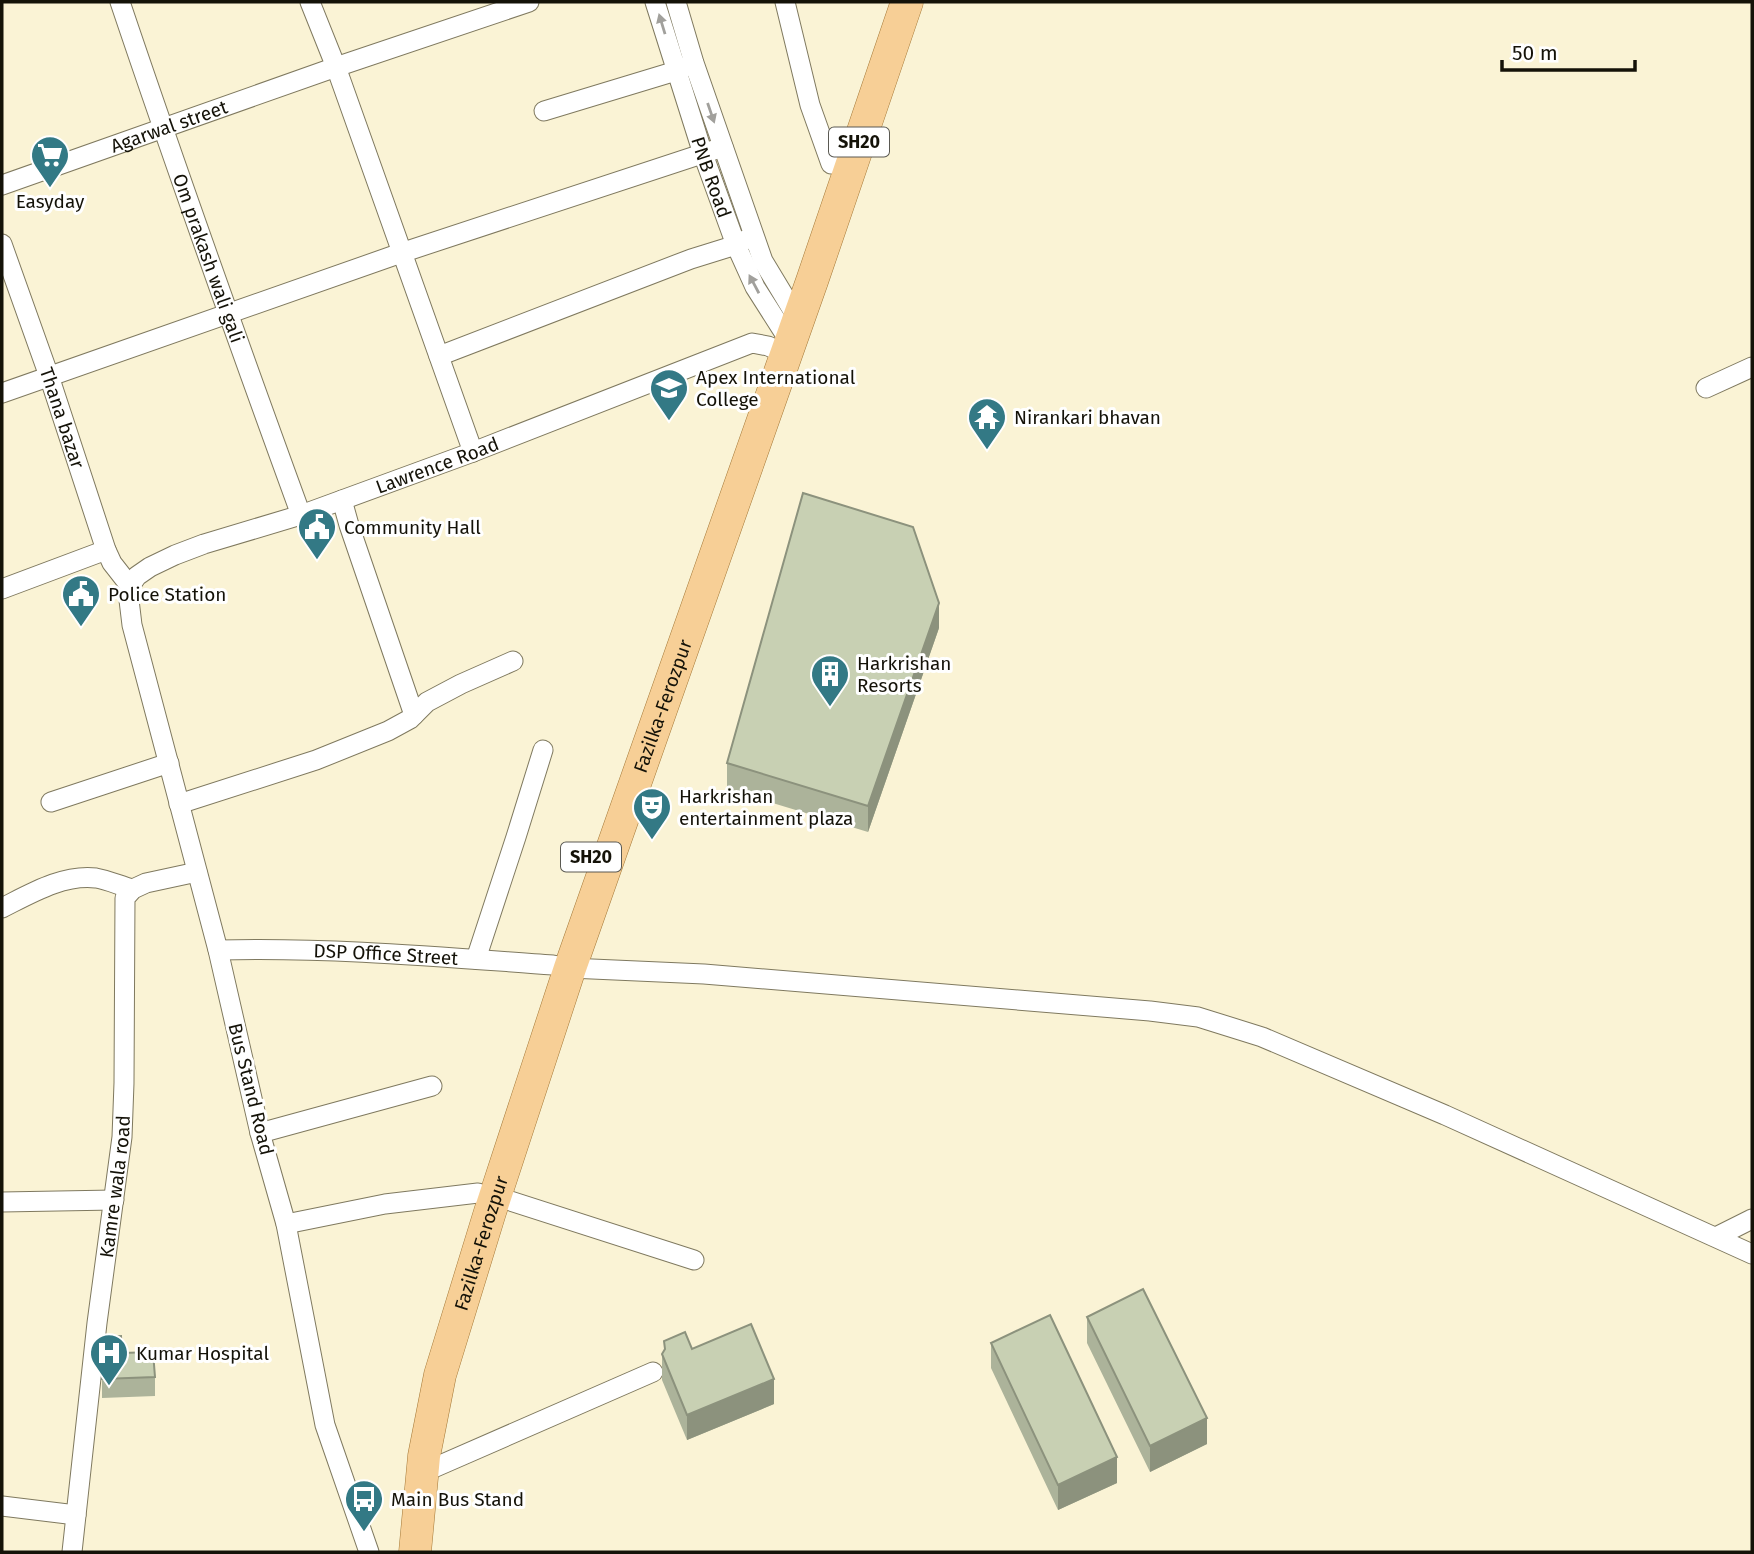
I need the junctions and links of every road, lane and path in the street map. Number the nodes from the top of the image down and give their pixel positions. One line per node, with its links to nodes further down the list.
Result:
1 (120, 2): 12 (street, Om prakash wali gali)
2 (310, 2): 9 (street)
3 (528, 2): 9 (street, Agarwal street)
4 (655, 2): 10 (street, PNB Road, one-way to 4)
5 (676, 2): 10 (street, PNB Road)
6 (785, 2): 15 (street)
7 (887, 2): 15 (main road, Fazilka-Ferozpur / SH20)
8 (907, 2): 22 (main road, Fazilka-Ferozpur / SH20)
9 (336, 66): 12 (street, Agarwal street); 20 (street)
10 (685, 67): 11 (street); 13 (street, PNB Road, one-way to 13); 14 (street, PNB Road)
11 (544, 111)
12 (163, 128): 16 (street, Agarwal street); 21 (street, Om prakash wali gali)
13 (723, 147): 14 (street); 17 (street, PNB Road)
14 (703, 154): 19 (street, PNB Road); 20 (street)
15 (831, 164): 22 (main road, Fazilka-Ferozpur / SH20)
16 (2, 185)
17 (754, 236): 19 (street); 22 (street, PNB Road)
18 (2, 244): 25 (street, Thana bazar)
19 (736, 245): 22 (street, PNB Road, one-way to 19); 23 (street)
20 (401, 253): 21 (street); 23 (street)
21 (228, 313): 25 (street); 30 (street, Om prakash wali gali)
22 (784, 330): 28 (street, Lawrence Road); 45 (main road, Fazilka-Ferozpur / SH20)
23 (439, 356): 28 (street)
24 (1752, 367): 26 (street)
25 (49, 376): 27 (street); 31 (street, Thana bazar)
26 (1706, 387)
27 (2, 393)
28 (473, 452): 29 (street, Lawrence Road)
29 (342, 500): 30 (street, Lawrence Road); 35 (street)
30 (301, 515): 32 (street, Lawrence Road)
31 (106, 550): 32 (street, Thana bazar); 33 (street)
32 (130, 586): 37 (street, Bus Stand Road)
33 (2, 589)
34 (513, 662): 35 (street)
35 (414, 715): 39 (street)
36 (543, 750): 44 (street)
37 (169, 763): 38 (street); 39 (street, Bus Stand Road)
38 (51, 802)
39 (179, 804): 40 (street, Bus Stand Road)
40 (197, 872): 41 (street); 43 (street, Bus Stand Road)
41 (133, 889): 42 (street); 49 (street, Kamre wala road)
42 (2, 908)
43 (218, 950): 44 (street, DSP Office Street); 47 (street, Bus Stand Road)
44 (475, 959): 45 (street, DSP Office Street)
45 (562, 967): 48 (main road, Fazilka-Ferozpur / SH20); 53 (street, DSP Office Street)
46 (432, 1086): 47 (street)
47 (260, 1133): 52 (street, Bus Stand Road)
48 (486, 1195): 52 (street); 55 (street); 57 (main road, Fazilka-Ferozpur / SH20)
49 (114, 1200): 50 (street); 59 (street, Kamre wala road)
50 (2, 1202)
51 (1752, 1219): 53 (street)
52 (286, 1224): 61 (street, Bus Stand Road)
53 (1716, 1237): 54 (street, DSP Office Street)
54 (1752, 1254)
55 (694, 1259)
56 (653, 1372): 57 (street)
57 (417, 1461): 62 (main road, SH20); 63 (main road, SH20)
58 (2, 1506): 59 (street)
59 (76, 1515): 60 (street, Kamre wala road)
60 (72, 1552)
61 (369, 1552)
62 (397, 1552)
63 (415, 1552)

